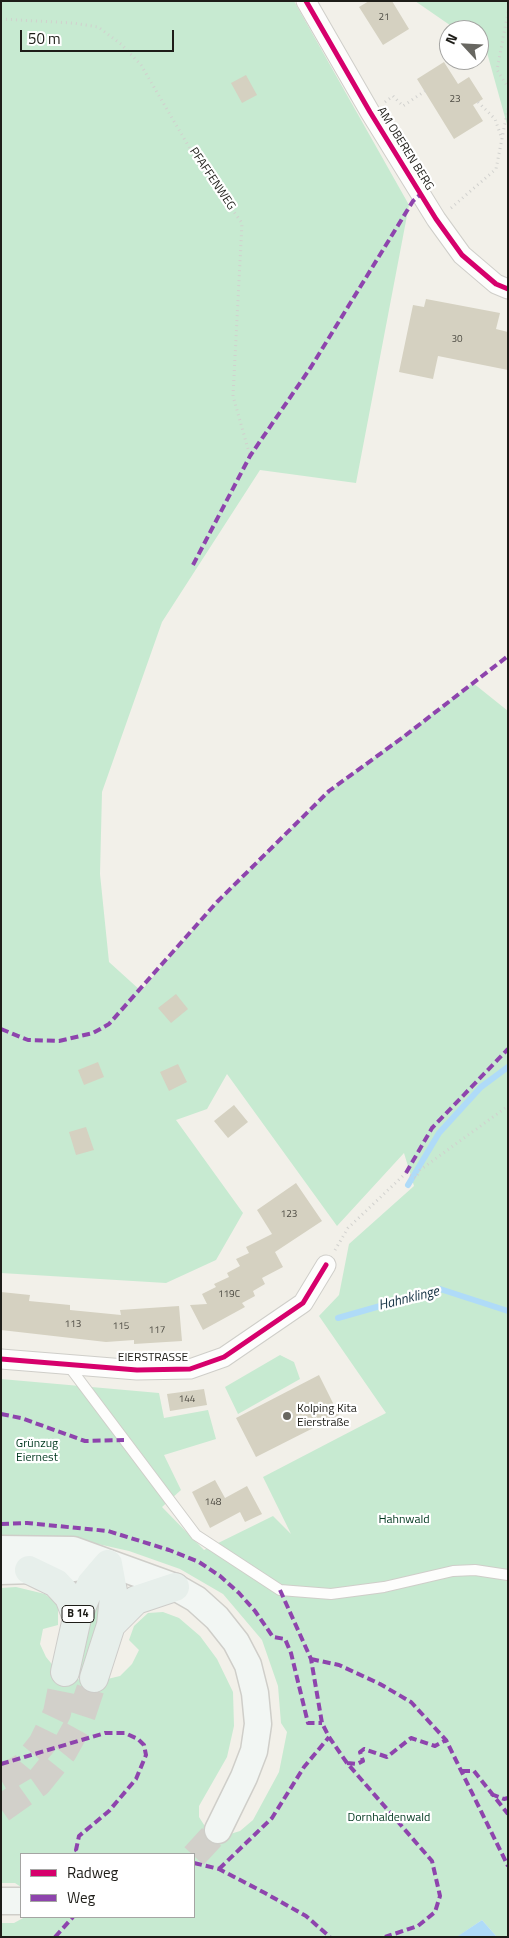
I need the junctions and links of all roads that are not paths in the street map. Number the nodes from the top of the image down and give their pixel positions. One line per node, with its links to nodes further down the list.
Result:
1 (306, 1): 2 (street, AM OBEREN BERG)
2 (508, 289)
3 (326, 1265): 5 (street, EIERSTRASSE)
4 (1, 1359): 5 (street, EIERSTRASSE)
5 (68, 1365): 10 (lane)
6 (1, 1549): 7 (main road)
7 (108, 1564): 8 (main road); 11 (main road); 12 (main road, B 14); 13 (main road, B 14)
8 (29, 1570): 9 (main road); 12 (main road, B 14)
9 (1, 1571)
10 (508, 1575)
11 (175, 1587): 13 (main road, B 14); 16 (main road)
12 (77, 1618): 14 (main road, B 14)
13 (111, 1625): 15 (main road, B 14)
14 (65, 1672)
15 (94, 1678)
16 (218, 1830)
17 (1, 1901): 18 (main road)
18 (20, 1901)

